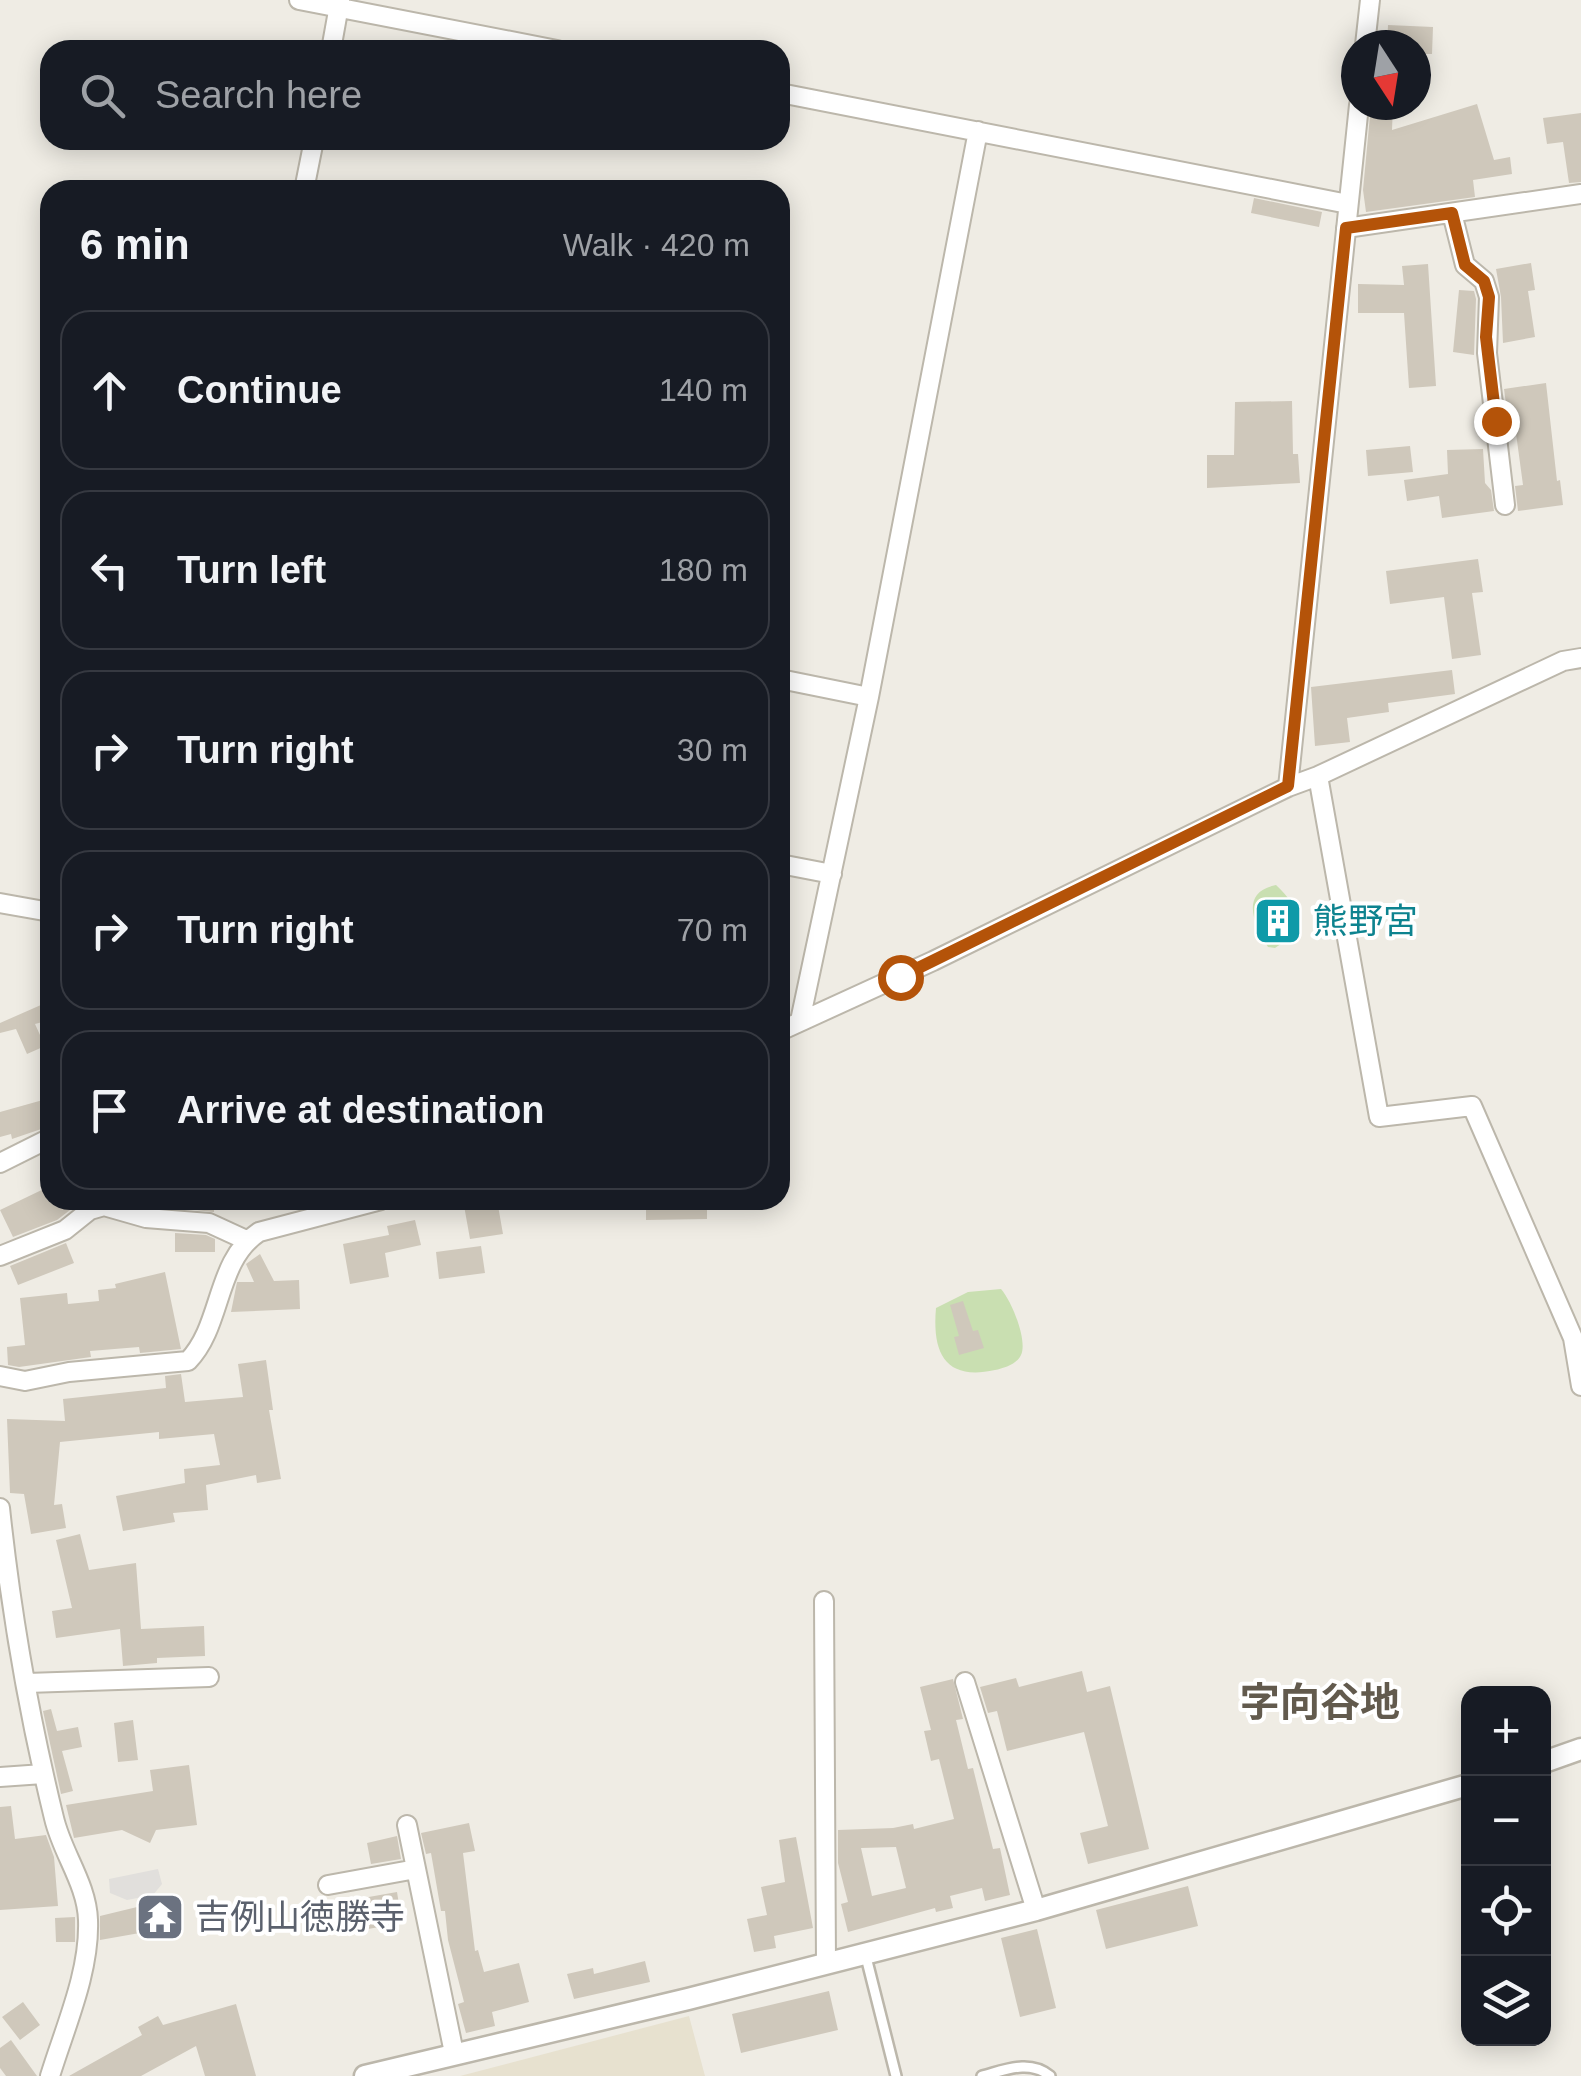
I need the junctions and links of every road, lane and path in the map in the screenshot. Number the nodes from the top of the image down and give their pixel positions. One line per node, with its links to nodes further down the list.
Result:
1 (299, 0): 3 (street)
2 (1370, 0): 4 (street)
3 (339, 4): 5 (street); 6 (street)
4 (1366, 30)
5 (332, 40)
6 (509, 40)
7 (790, 95): 9 (street)
8 (1357, 120): 13 (street)
9 (978, 131): 13 (street); 19 (street)
10 (312, 150): 11 (street)
11 (306, 180)
12 (1581, 194): 14 (street)
13 (1348, 204): 15 (street)
14 (1452, 213): 15 (street); 16 (street)
15 (1346, 228): 21 (street)
16 (1505, 505)
17 (1581, 658): 20 (street)
18 (790, 681): 19 (street)
19 (869, 697): 23 (street)
20 (1318, 776): 21 (street); 36 (street)
21 (1288, 786): 26 (street)
22 (790, 866): 23 (street)
23 (832, 874): 26 (street)
24 (0, 903): 25 (street)
25 (40, 910)
26 (800, 1022): 27 (street)
27 (790, 1026)
28 (40, 1143): 29 (street)
29 (0, 1163)
30 (90, 1210): 34 (street)
31 (118, 1210): 33 (street)
32 (343, 1210): 33 (street)
33 (246, 1240): 35 (street)
34 (0, 1256)
35 (0, 1376)
36 (1581, 1386)
37 (0, 1508): 39 (street)
38 (824, 1601): 53 (street)
39 (8, 1631): 41 (street)
40 (209, 1677): 41 (street)
41 (27, 1682): 45 (street)
42 (966, 1682): 51 (street)
43 (1581, 1749): 44 (street)
44 (1551, 1760)
45 (43, 1774): 46 (street); 55 (street)
46 (0, 1778)
47 (1461, 1787): 51 (street)
48 (407, 1826): 49 (street)
49 (416, 1869): 50 (street); 54 (street)
50 (328, 1885)
51 (1036, 1910): 52 (street)
52 (865, 1953): 53 (street); 57 (lane)
53 (826, 1963): 54 (street)
54 (454, 2053): 56 (street)
55 (50, 2076)
56 (365, 2076)
57 (896, 2076)
58 (982, 2076): 59 (lane)
59 (1050, 2076)

